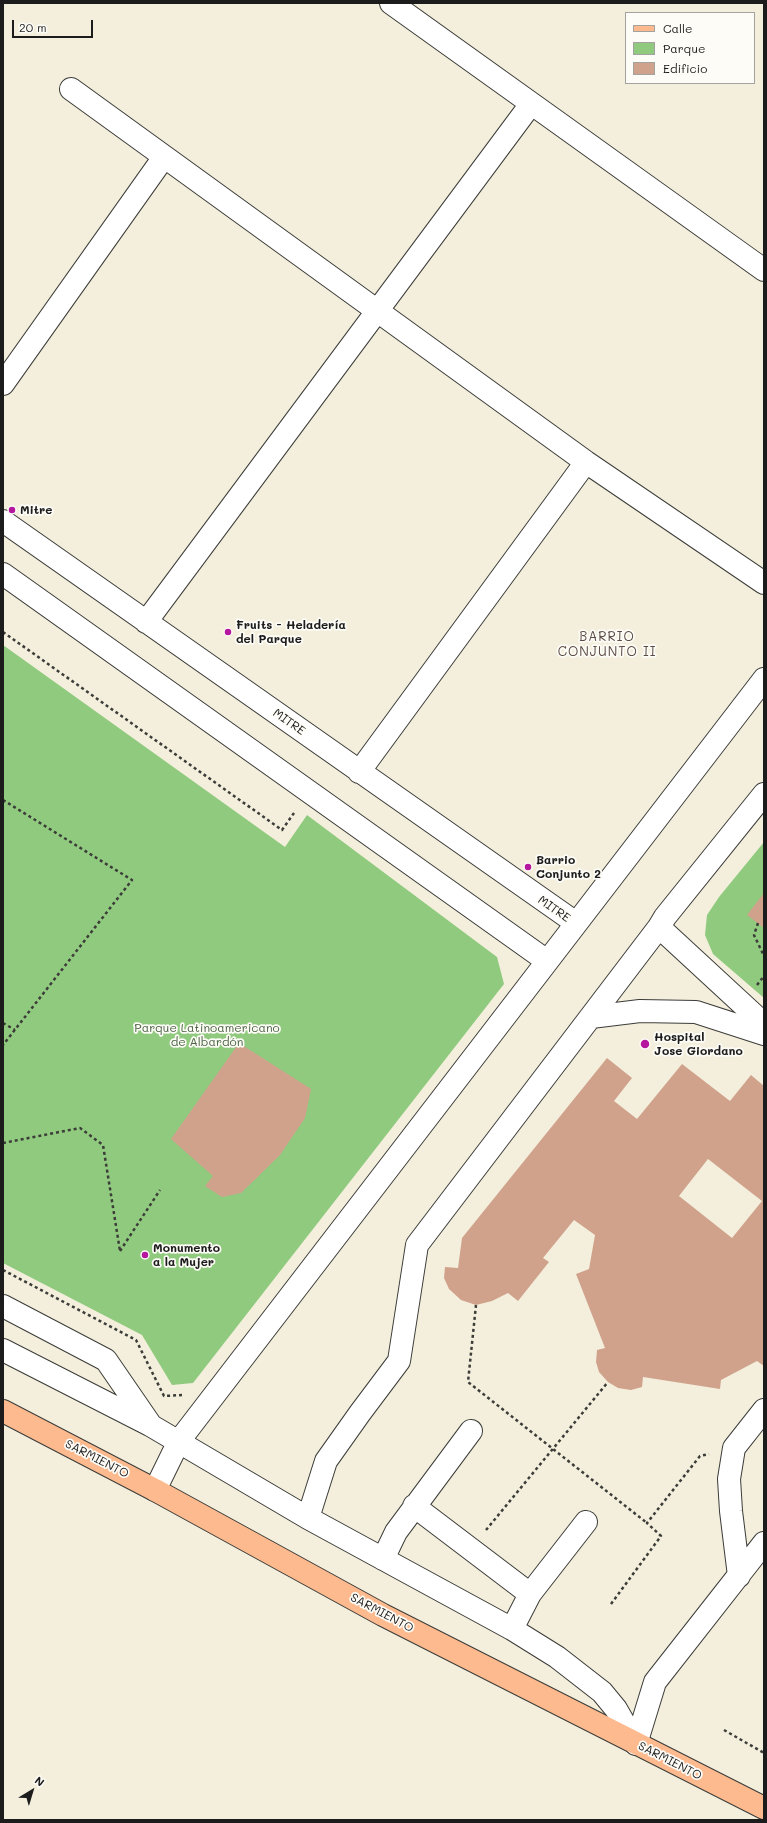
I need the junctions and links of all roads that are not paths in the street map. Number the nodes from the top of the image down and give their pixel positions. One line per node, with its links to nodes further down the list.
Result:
1 (391, 3): 3 (street)
2 (71, 90): 4 (street)
3 (531, 104): 5 (street); 6 (street)
4 (164, 157): 6 (street); 7 (street)
5 (762, 264)
6 (378, 311): 8 (street); 12 (street)
7 (3, 384)
8 (586, 462): 11 (street); 14 (street)
9 (3, 521): 12 (street, MITRE)
10 (3, 574): 18 (street)
11 (764, 583)
12 (146, 622): 14 (street, MITRE)
13 (764, 679): 16 (street)
14 (359, 772): 16 (street, MITRE)
15 (761, 804): 17 (street)
16 (576, 924): 18 (street)
17 (659, 928): 19 (street); 20 (street)
18 (547, 961): 28 (street)
19 (591, 1017): 21 (street); 31 (street)
20 (764, 1024)
21 (764, 1034)
22 (3, 1306): 26 (street)
23 (3, 1350): 26 (street)
24 (764, 1410): 35 (street)
25 (3, 1411): 29 (main road, SARMIENTO)
26 (150, 1426): 28 (street)
27 (471, 1431): 30 (street)
28 (179, 1441): 29 (street); 31 (street)
29 (155, 1490): 38 (main road, SARMIENTO)
30 (414, 1506): 34 (street); 36 (street)
31 (308, 1518): 34 (street)
32 (586, 1522): 36 (street)
33 (764, 1544): 35 (street)
34 (383, 1559): 37 (street)
35 (739, 1576): 38 (street)
36 (530, 1594): 37 (street)
37 (512, 1629): 38 (street)
38 (636, 1744): 39 (main road, SARMIENTO)
39 (764, 1808)

